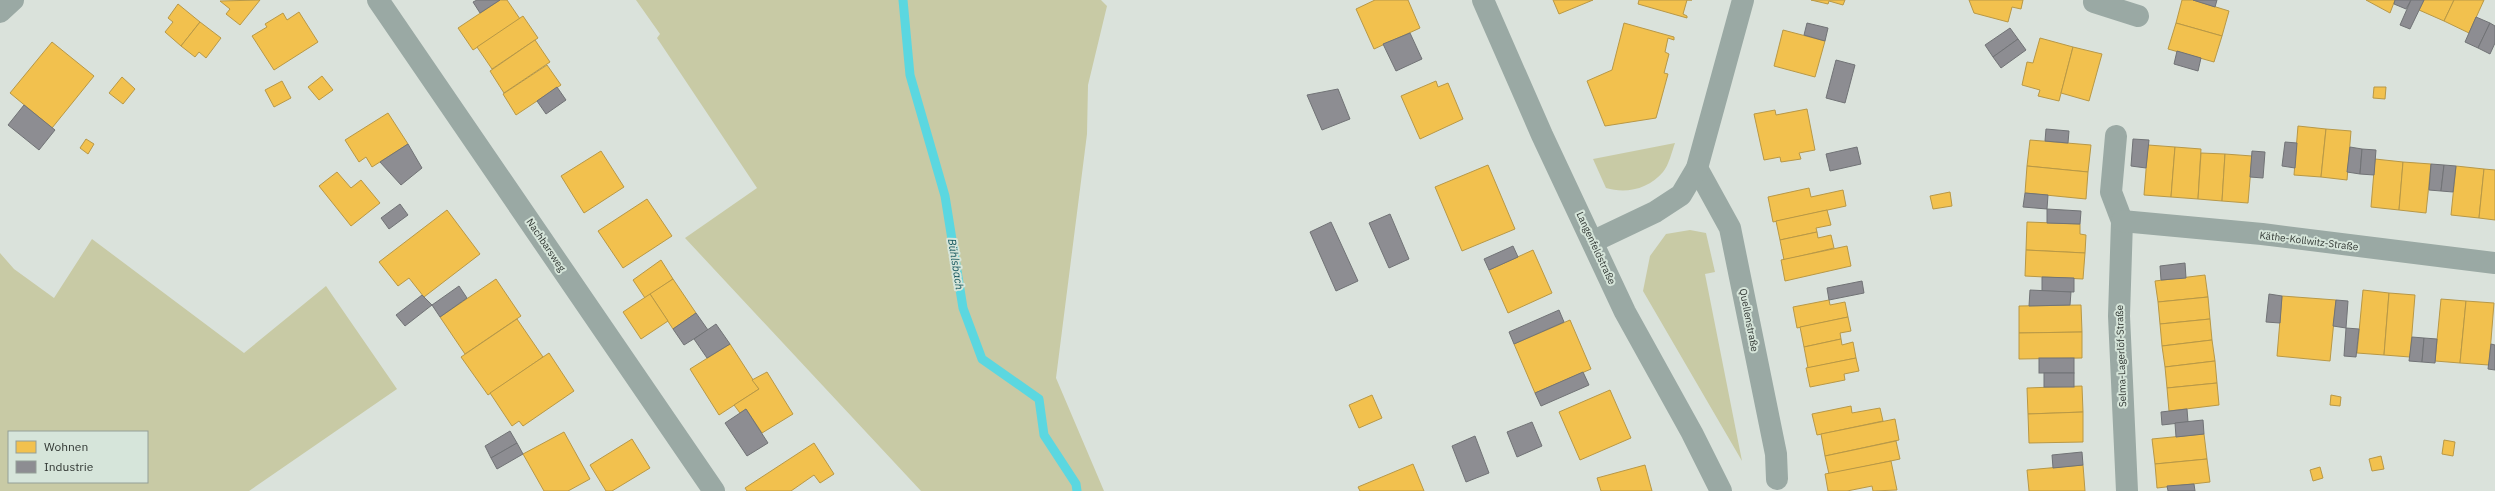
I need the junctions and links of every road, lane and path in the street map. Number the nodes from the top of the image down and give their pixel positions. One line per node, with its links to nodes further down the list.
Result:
1 (13, 0): 6 (street)
2 (378, 0): 14 (street, Nachbarsweg)
3 (1483, 0): 11 (street, Langenfeldstraße)
4 (1743, 0): 9 (street)
5 (2095, 0): 7 (street)
6 (0, 12)
7 (2138, 16)
8 (2116, 136): 10 (street)
9 (1697, 168): 11 (street); 13 (street, Quellenstraße)
10 (2122, 221): 12 (street, Käthe-Kollwitz-Straße); 16 (street, Selma-Lagerlöf-Straße)
11 (1594, 241): 15 (street, Langenfeldstraße)
12 (2495, 263)
13 (1777, 479)
14 (714, 491)
15 (1720, 491)
16 (2127, 491)

